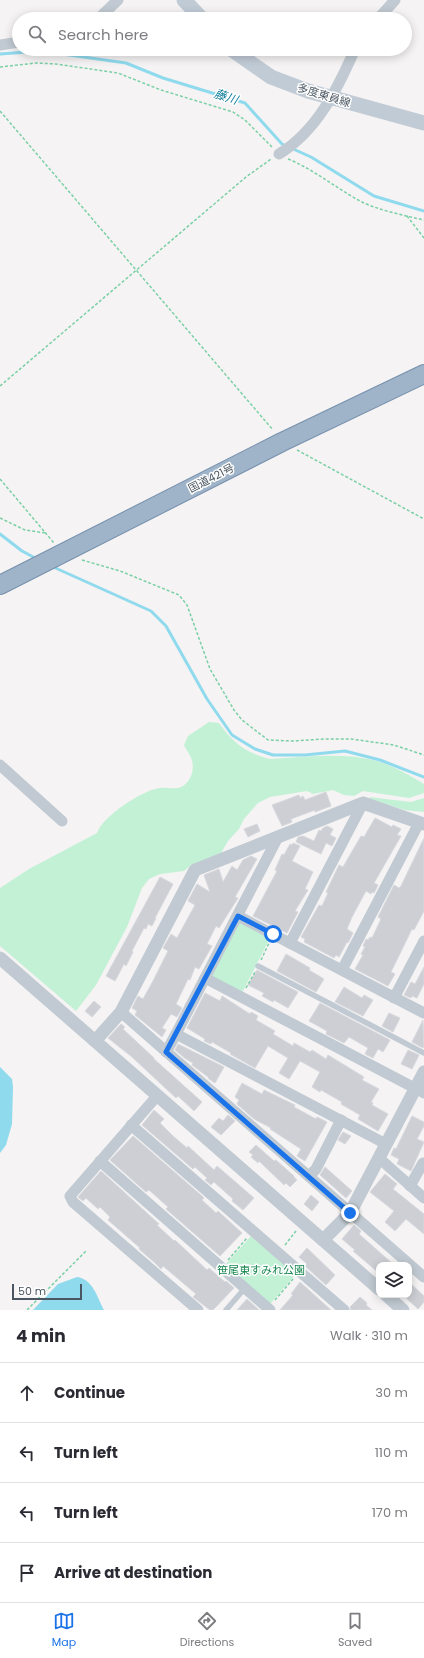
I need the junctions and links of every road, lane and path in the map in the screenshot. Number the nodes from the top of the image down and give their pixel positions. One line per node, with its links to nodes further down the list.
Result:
1 (118, 0): 4 (street)
2 (184, 0): 5 (main road)
3 (395, 0): 6 (street)
4 (105, 12)
5 (195, 12)
6 (384, 12)
7 (12, 43): 8 (street)
8 (0, 45)
9 (241, 56): 12 (main road, 多度東員線)
10 (352, 56): 12 (street)
11 (0, 66): 15 (path)
12 (330, 99): 14 (main road, 多度東員線); 15 (street)
13 (0, 111): 19 (path)
14 (424, 123)
15 (281, 153): 16 (path); 19 (path)
16 (407, 216): 17 (path); 18 (path)
17 (424, 220)
18 (424, 238)
19 (136, 269): 21 (path); 22 (path)
20 (424, 374): 22 (highway, 国道421号)
21 (0, 386)
22 (282, 442): 25 (path); 27 (highway, 国道421号)
23 (0, 480): 26 (path)
24 (0, 518): 26 (path)
25 (424, 519)
26 (46, 533): 27 (path)
27 (58, 556): 28 (highway, 国道421号); 29 (path)
28 (0, 585)
29 (424, 755)
30 (0, 766): 32 (street)
31 (363, 803): 33 (street); 34 (street); 37 (street)
32 (62, 821)
33 (421, 824): 40 (street)
34 (278, 837): 35 (street); 43 (street)
35 (238, 916): 37 (street); 41 (street)
36 (424, 941): 42 (street)
37 (290, 943): 40 (street)
38 (0, 958): 46 (street)
39 (258, 966): 48 (lane)
40 (342, 970): 42 (street)
41 (205, 978): 45 (street); 50 (street)
42 (394, 998): 44 (street)
43 (121, 1012): 46 (street); 47 (street)
44 (424, 1013)
45 (176, 1034): 47 (street); 52 (street)
46 (95, 1041): 51 (street)
47 (166, 1052): 58 (street)
48 (424, 1053)
49 (424, 1072): 50 (street)
50 (420, 1091): 54 (street)
51 (157, 1096): 53 (street); 64 (street)
52 (340, 1120): 54 (street); 58 (street)
53 (131, 1125): 56 (street); 63 (street)
54 (386, 1144): 55 (street)
55 (379, 1158): 59 (street); 61 (street)
56 (100, 1161): 67 (street); 75 (street)
57 (424, 1163): 59 (street)
58 (309, 1176): 61 (street)
59 (410, 1186): 60 (street)
60 (424, 1198)
61 (350, 1213): 64 (street); 69 (street)
62 (298, 1229): 66 (path)
63 (253, 1231): 66 (street); 67 (path)
64 (323, 1240): 70 (street)
65 (86, 1251): 74 (path)
66 (278, 1252): 68 (street)
67 (222, 1267): 71 (street)
68 (300, 1272): 73 (path); 77 (street)
69 (424, 1277)
70 (376, 1286)
71 (245, 1288): 73 (street); 76 (lane)
72 (389, 1298): 78 (street)
73 (269, 1309)
74 (27, 1310)
75 (198, 1310)
76 (226, 1310)
77 (344, 1310)
78 (403, 1310)

